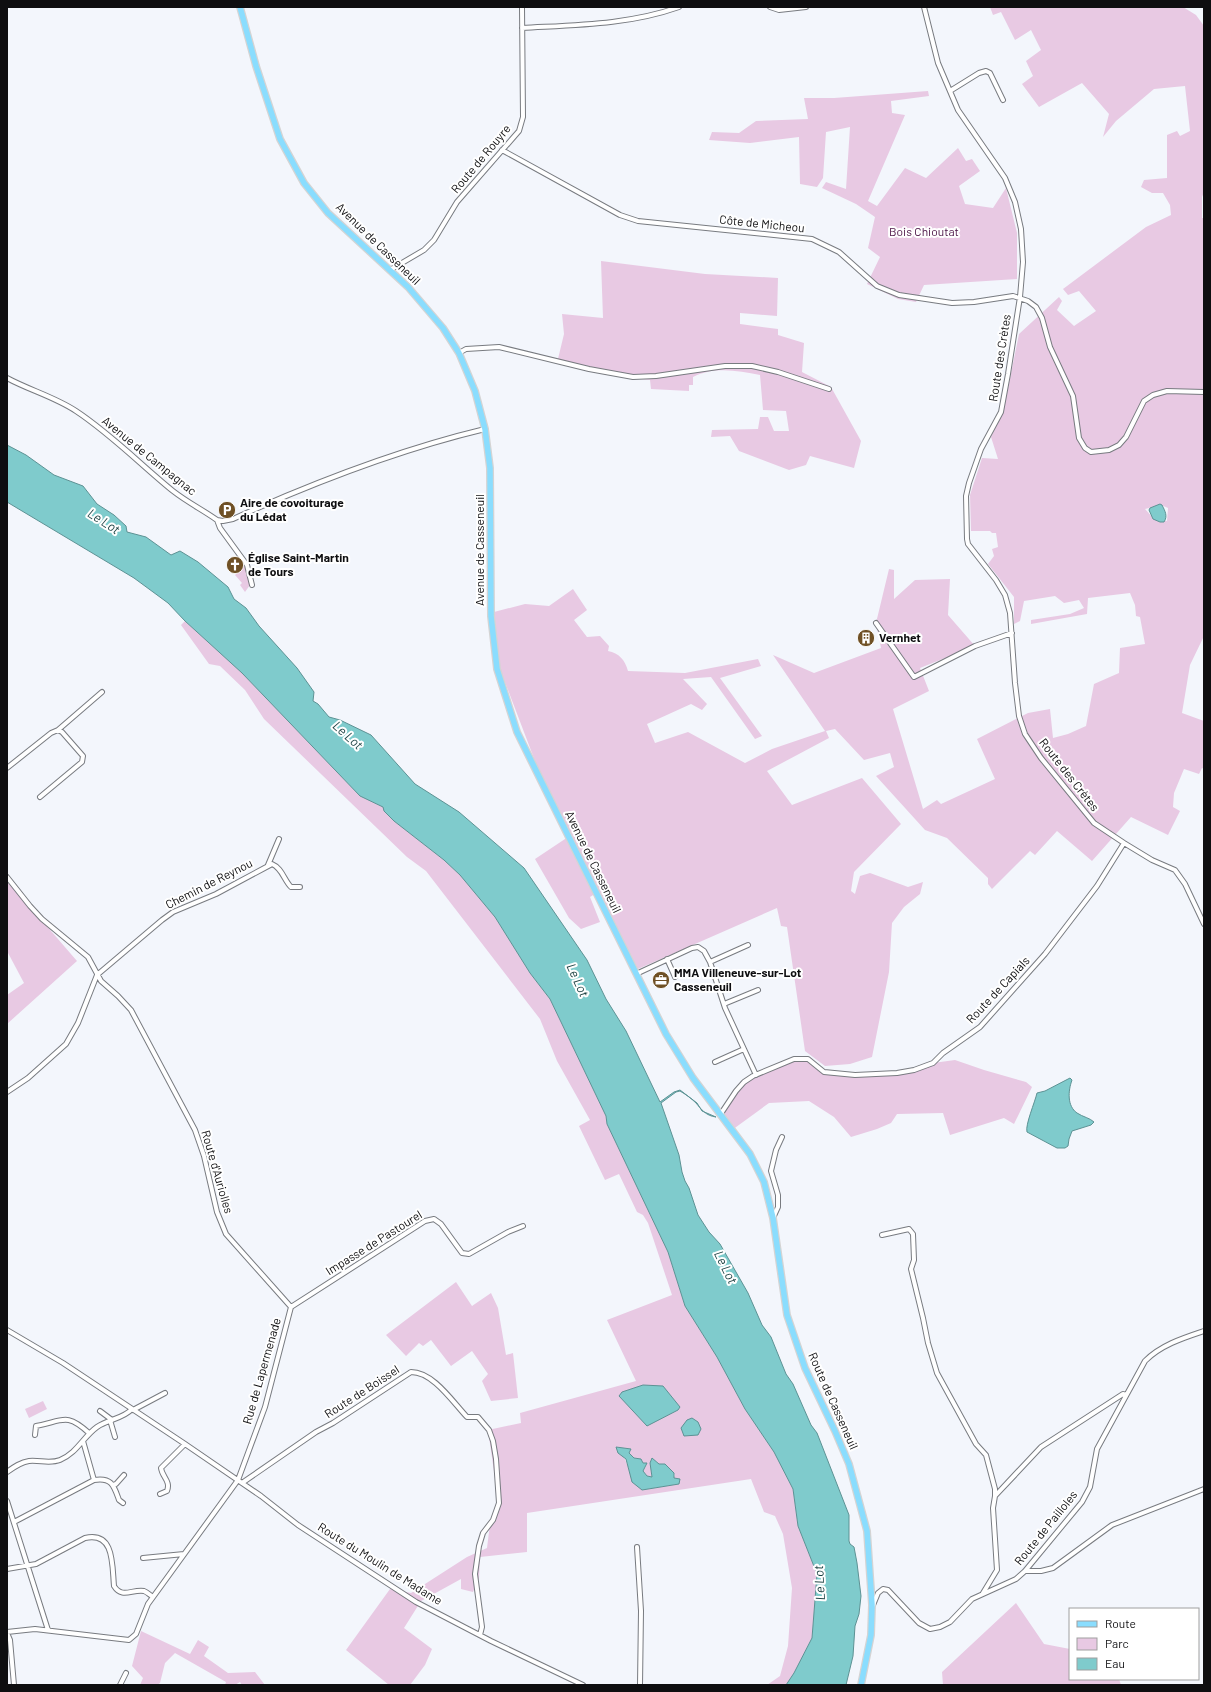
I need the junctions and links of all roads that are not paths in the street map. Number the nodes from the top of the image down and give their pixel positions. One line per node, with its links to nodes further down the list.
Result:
1 (240, 7): 11 (main road, Avenue de Casseneuil)
2 (522, 7): 7 (street, Route de Rouyre)
3 (679, 7): 7 (street)
4 (770, 7): 5 (street)
5 (806, 7)
6 (924, 7): 8 (street, Route des Crètes)
7 (522, 28): 10 (street, Route de Rouyre)
8 (950, 91): 9 (street); 12 (street, Route des Crètes)
9 (1003, 100)
10 (502, 150): 11 (street, Route de Rouyre); 12 (street, Côte de Micheou)
11 (390, 270): 13 (main road, Avenue de Casseneuil)
12 (1020, 297): 16 (street); 21 (street, Route des Crètes)
13 (459, 353): 15 (street); 17 (main road, Avenue de Casseneuil)
14 (7, 378): 18 (street, Avenue de Campagnac)
15 (829, 389)
16 (1204, 392)
17 (485, 429): 18 (street); 36 (main road, Avenue de Casseneuil)
18 (217, 520): 19 (street)
19 (252, 585)
20 (876, 623): 21 (street)
21 (1012, 633): 27 (street, Route des Crètes)
22 (102, 692): 23 (street)
23 (58, 730): 24 (street); 25 (street)
24 (7, 768)
25 (40, 796)
26 (279, 839): 28 (street)
27 (1124, 843): 31 (street, Route des Crètes); 42 (street, Route de Capials)
28 (268, 865): 30 (street, Chemin de Reynou); 35 (street, Chemin de Reynou)
29 (7, 877): 35 (street, Route d'Auriolles)
30 (300, 887)
31 (1204, 924)
32 (748, 945): 34 (street)
33 (667, 959): 34 (street); 36 (street); 37 (street)
34 (710, 962): 39 (street)
35 (97, 974): 43 (street, Chemin de Reynou); 49 (street, Route d'Auriolles)
36 (636, 974): 44 (main road, Avenue de Casseneuil)
37 (675, 977)
38 (758, 990): 39 (street)
39 (724, 1004): 40 (street)
40 (744, 1049): 41 (street); 42 (street)
41 (714, 1062)
42 (756, 1075): 44 (street, Route de Capials)
43 (7, 1092)
44 (720, 1115): 46 (main road, Route de Casseneuil)
45 (782, 1137): 46 (street)
46 (773, 1218): 81 (main road, Route de Casseneuil)
47 (523, 1226): 49 (street, Impasse de Pastourel)
48 (882, 1235): 69 (street)
49 (291, 1307): 65 (street, Rue de Lapermenade)
50 (7, 1330): 54 (street)
51 (1204, 1331): 53 (street, Route de Pailloles)
52 (165, 1393): 54 (street)
53 (1126, 1395): 69 (street); 78 (street, Route de Pailloles)
54 (132, 1409): 56 (street); 61 (street)
55 (100, 1411): 56 (street)
56 (111, 1420): 57 (street); 59 (street)
57 (89, 1433): 58 (street); 60 (street)
58 (35, 1435)
59 (115, 1438)
60 (83, 1441): 62 (street); 64 (street)
61 (185, 1444): 65 (street); 68 (street)
62 (7, 1472)
63 (124, 1475): 66 (street)
64 (94, 1480): 66 (street); 72 (street)
65 (240, 1482): 74 (street); 84 (street, Route du Moulin de Madame); 84 (street, Route de Boissel)
66 (114, 1485): 71 (street)
67 (1204, 1488): 78 (street)
68 (160, 1494)
69 (995, 1496): 79 (street)
70 (7, 1501): 72 (street)
71 (123, 1503)
72 (14, 1522): 76 (street)
73 (637, 1547): 89 (street)
74 (184, 1554): 75 (street); 80 (street)
75 (143, 1558)
76 (27, 1566): 77 (street); 80 (street); 82 (street)
77 (7, 1569)
78 (1025, 1571): 79 (street, Route de Pailloles)
79 (983, 1593): 81 (street, Route de Pailloles)
80 (153, 1597): 82 (street)
81 (872, 1606): 90 (main road, Route de Casseneuil)
82 (48, 1630): 83 (street)
83 (7, 1632): 86 (street)
84 (480, 1635): 88 (street, Route du Moulin de Madame)
85 (126, 1672): 87 (street)
86 (14, 1685)
87 (120, 1685)
88 (583, 1685)
89 (640, 1685)
90 (861, 1685)

